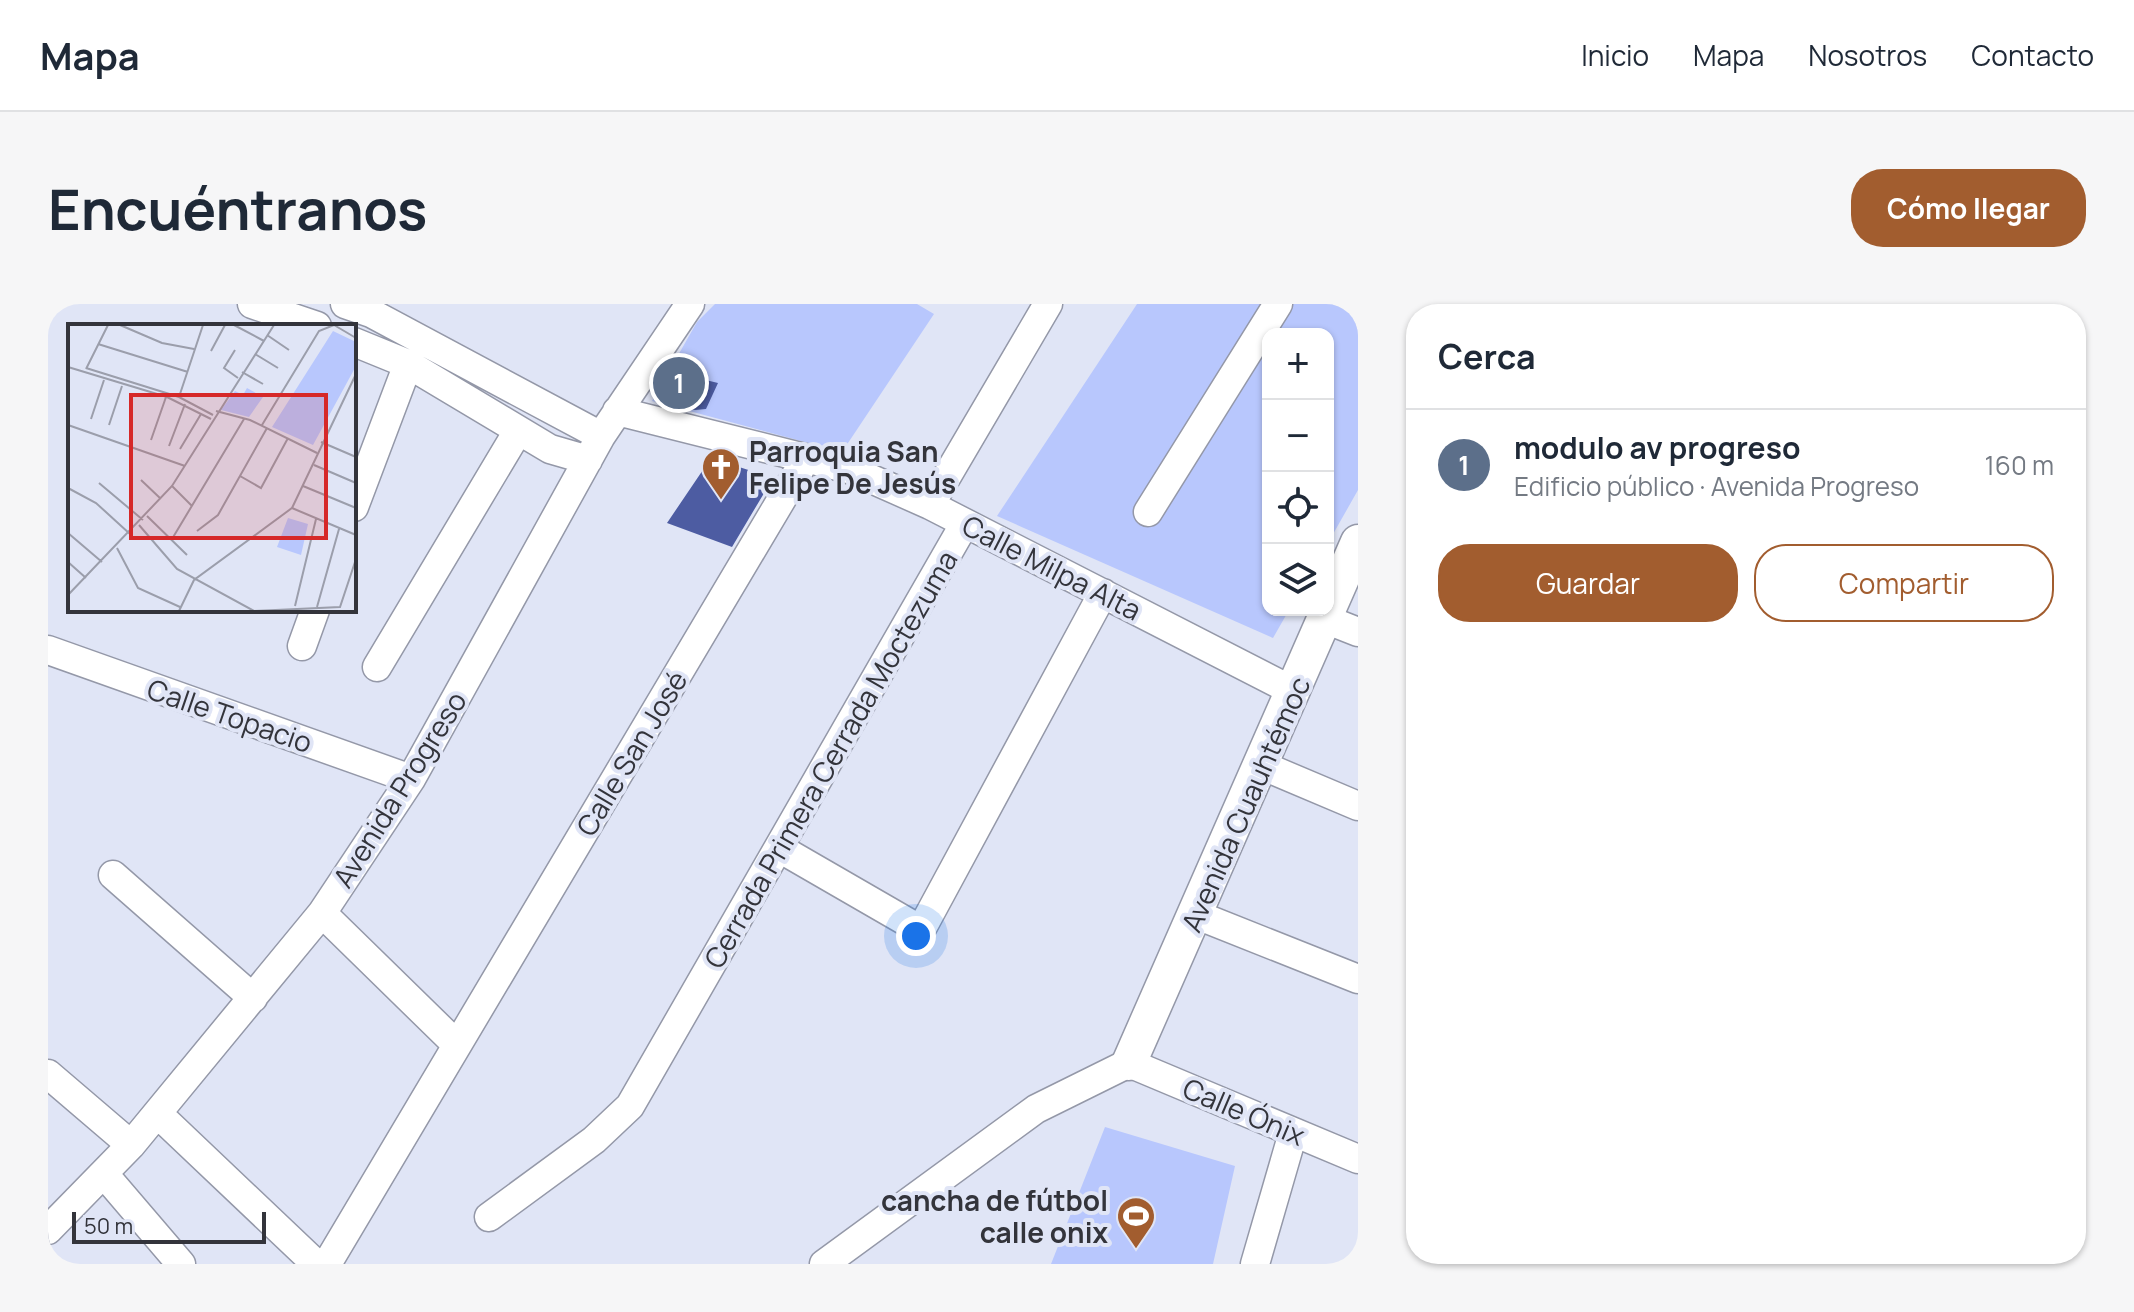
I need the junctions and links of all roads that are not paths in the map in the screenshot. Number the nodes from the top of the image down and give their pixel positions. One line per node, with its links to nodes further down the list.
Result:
1 (252, 304): 6 (street)
2 (690, 304): 10 (street, Avenida Progreso)
3 (1048, 304): 15 (street)
4 (1278, 304): 16 (street)
5 (364, 307): 12 (street)
6 (286, 320): 7 (street)
7 (307, 324)
8 (356, 343): 9 (street)
9 (408, 364): 11 (street); 14 (street)
10 (617, 411): 12 (street, Avenida Progreso); 13 (street, Calle Milpa Alta)
11 (518, 431): 12 (street); 25 (street)
12 (594, 448): 28 (street, Avenida Progreso)
13 (805, 460): 15 (street, Calle Milpa Alta); 36 (street, Calle San José)
14 (356, 502)
15 (930, 505): 17 (street, Calle Milpa Alta)
16 (1148, 512)
17 (965, 523): 19 (street, Calle Milpa Alta); 30 (street, Cerrada Primera Cerrada Moctezuma)
18 (1358, 542): 21 (main road, Avenida Cuauhtémoc)
19 (1103, 593): 26 (street, Calle Milpa Alta); 30 (street)
20 (314, 612): 23 (street)
21 (1325, 619): 22 (street); 26 (main road, Avenida Cuauhtémoc)
22 (1358, 632)
23 (302, 646)
24 (48, 650): 28 (street, Calle Topacio)
25 (377, 667)
26 (1295, 692): 27 (main road, Avenida Cuauhtémoc)
27 (1261, 765): 29 (street); 33 (main road, Avenida Cuauhtémoc)
28 (411, 779): 32 (street, Avenida Progreso)
29 (1358, 806)
30 (779, 848): 44 (street, Cerrada Primera Cerrada Moctezuma)
31 (113, 875): 35 (street)
32 (322, 913): 35 (street, Avenida Progreso); 36 (street)
33 (1197, 915): 34 (street); 37 (main road, Avenida Cuauhtémoc)
34 (1358, 979)
35 (253, 998): 39 (street, Avenida Progreso)
36 (457, 1045): 48 (street, Calle San José)
37 (1129, 1063): 40 (street, Calle Ónix); 49 (street)
38 (48, 1074): 41 (street)
39 (158, 1114): 41 (street, Avenida Progreso); 47 (street)
40 (1293, 1133): 42 (street, Calle Ónix); 50 (street)
41 (131, 1145): 43 (street, Avenida Progreso)
42 (1358, 1159)
43 (104, 1174): 45 (street, Avenida Progreso); 46 (street)
44 (489, 1217)
45 (48, 1230)
46 (181, 1264)
47 (316, 1264)
48 (327, 1264)
49 (824, 1264)
50 (1255, 1264)

